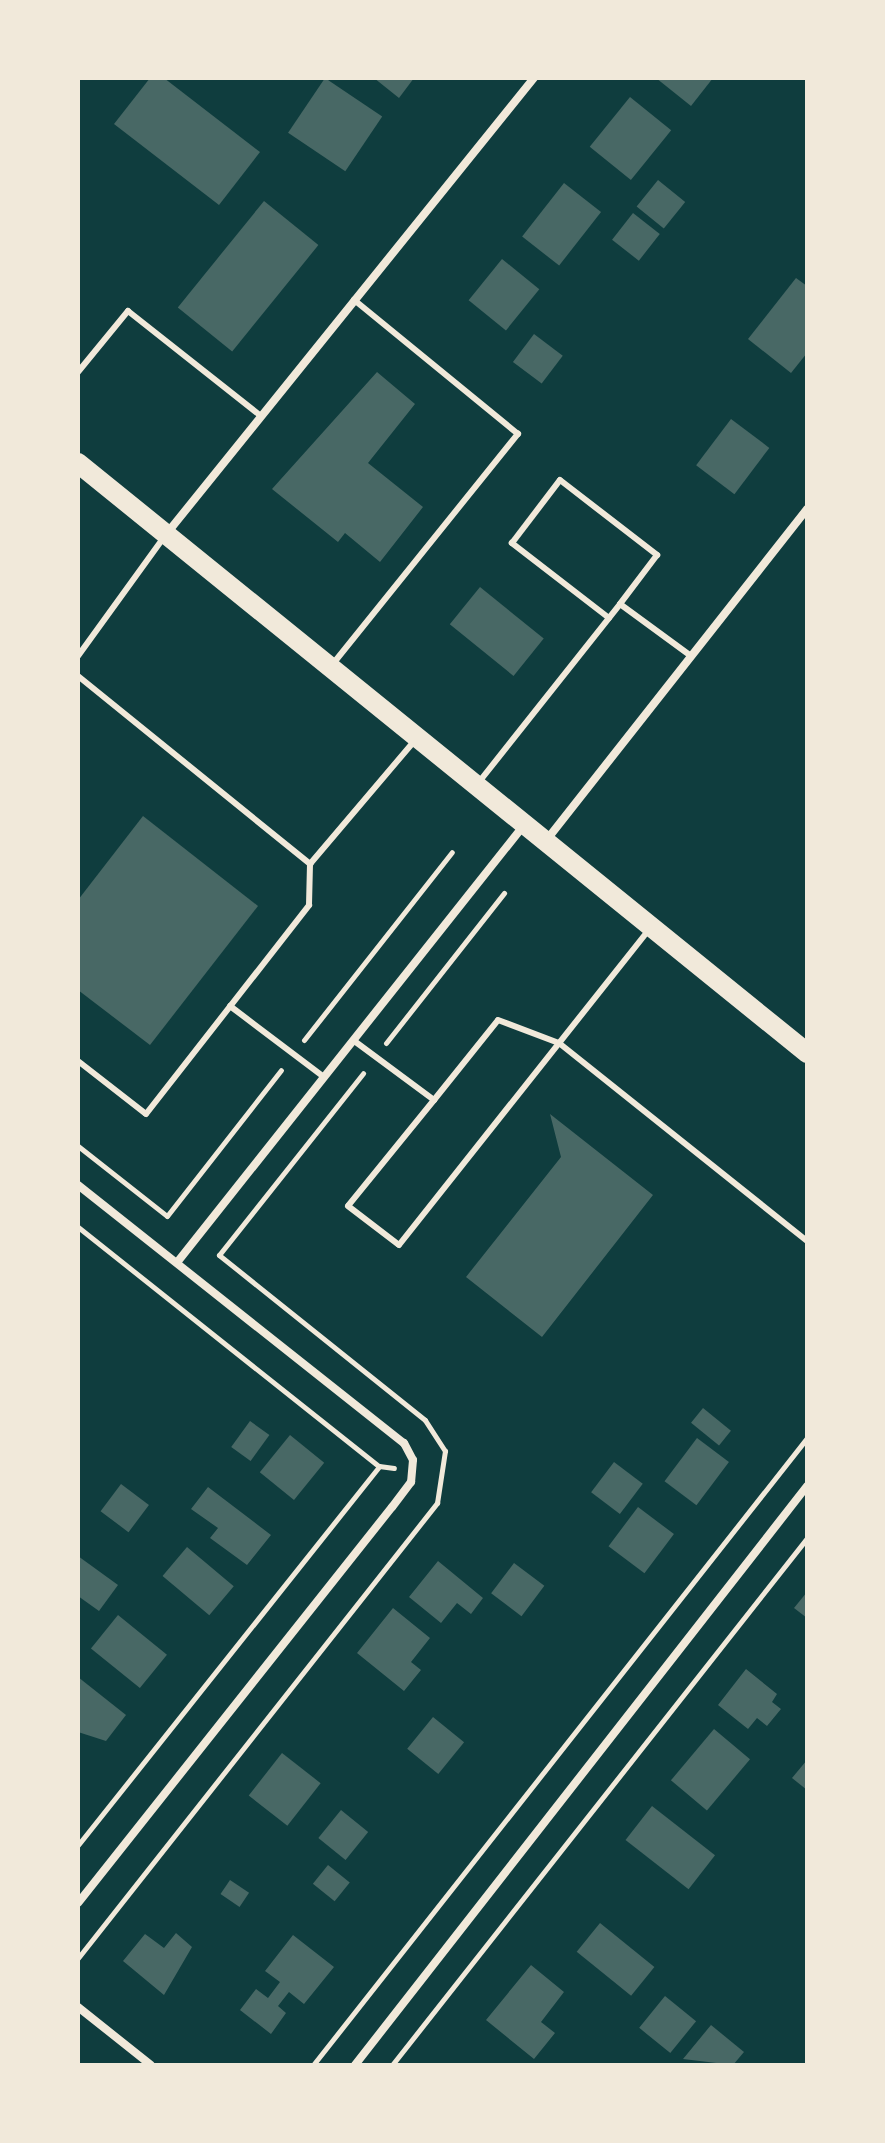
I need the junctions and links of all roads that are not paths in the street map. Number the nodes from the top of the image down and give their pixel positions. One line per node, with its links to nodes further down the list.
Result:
1 (534, 78): 2 (street)
2 (354, 300): 4 (street); 12 (lane)
3 (78, 372): 4 (lane)
4 (261, 416): 7 (street)
5 (78, 463): 7 (main road)
6 (807, 509): 11 (street)
7 (167, 533): 10 (lane); 12 (main road)
8 (620, 604): 9 (lane); 9 (lane); 11 (lane)
9 (609, 618): 15 (lane)
10 (78, 656)
11 (691, 656): 17 (street)
12 (332, 665): 14 (main road)
13 (78, 676): 18 (lane)
14 (418, 737): 15 (main road); 18 (lane)
15 (477, 785): 16 (main road)
16 (524, 824): 17 (main road); 21 (street)
17 (545, 842): 19 (main road)
18 (310, 864): 20 (lane)
19 (651, 928): 22 (lane); 23 (main road)
20 (230, 1006): 24 (lane); 25 (lane)
21 (353, 1040): 25 (street); 26 (lane)
22 (559, 1043): 26 (lane); 26 (lane); 28 (lane)
23 (807, 1053)
24 (78, 1061)
25 (324, 1077): 29 (street)
26 (434, 1100)
27 (78, 1185): 29 (street)
28 (807, 1241)
29 (179, 1260): 31 (street)
30 (807, 1486): 34 (street)
31 (78, 1903)
32 (78, 2007): 33 (street)
33 (151, 2065)
34 (355, 2065)

